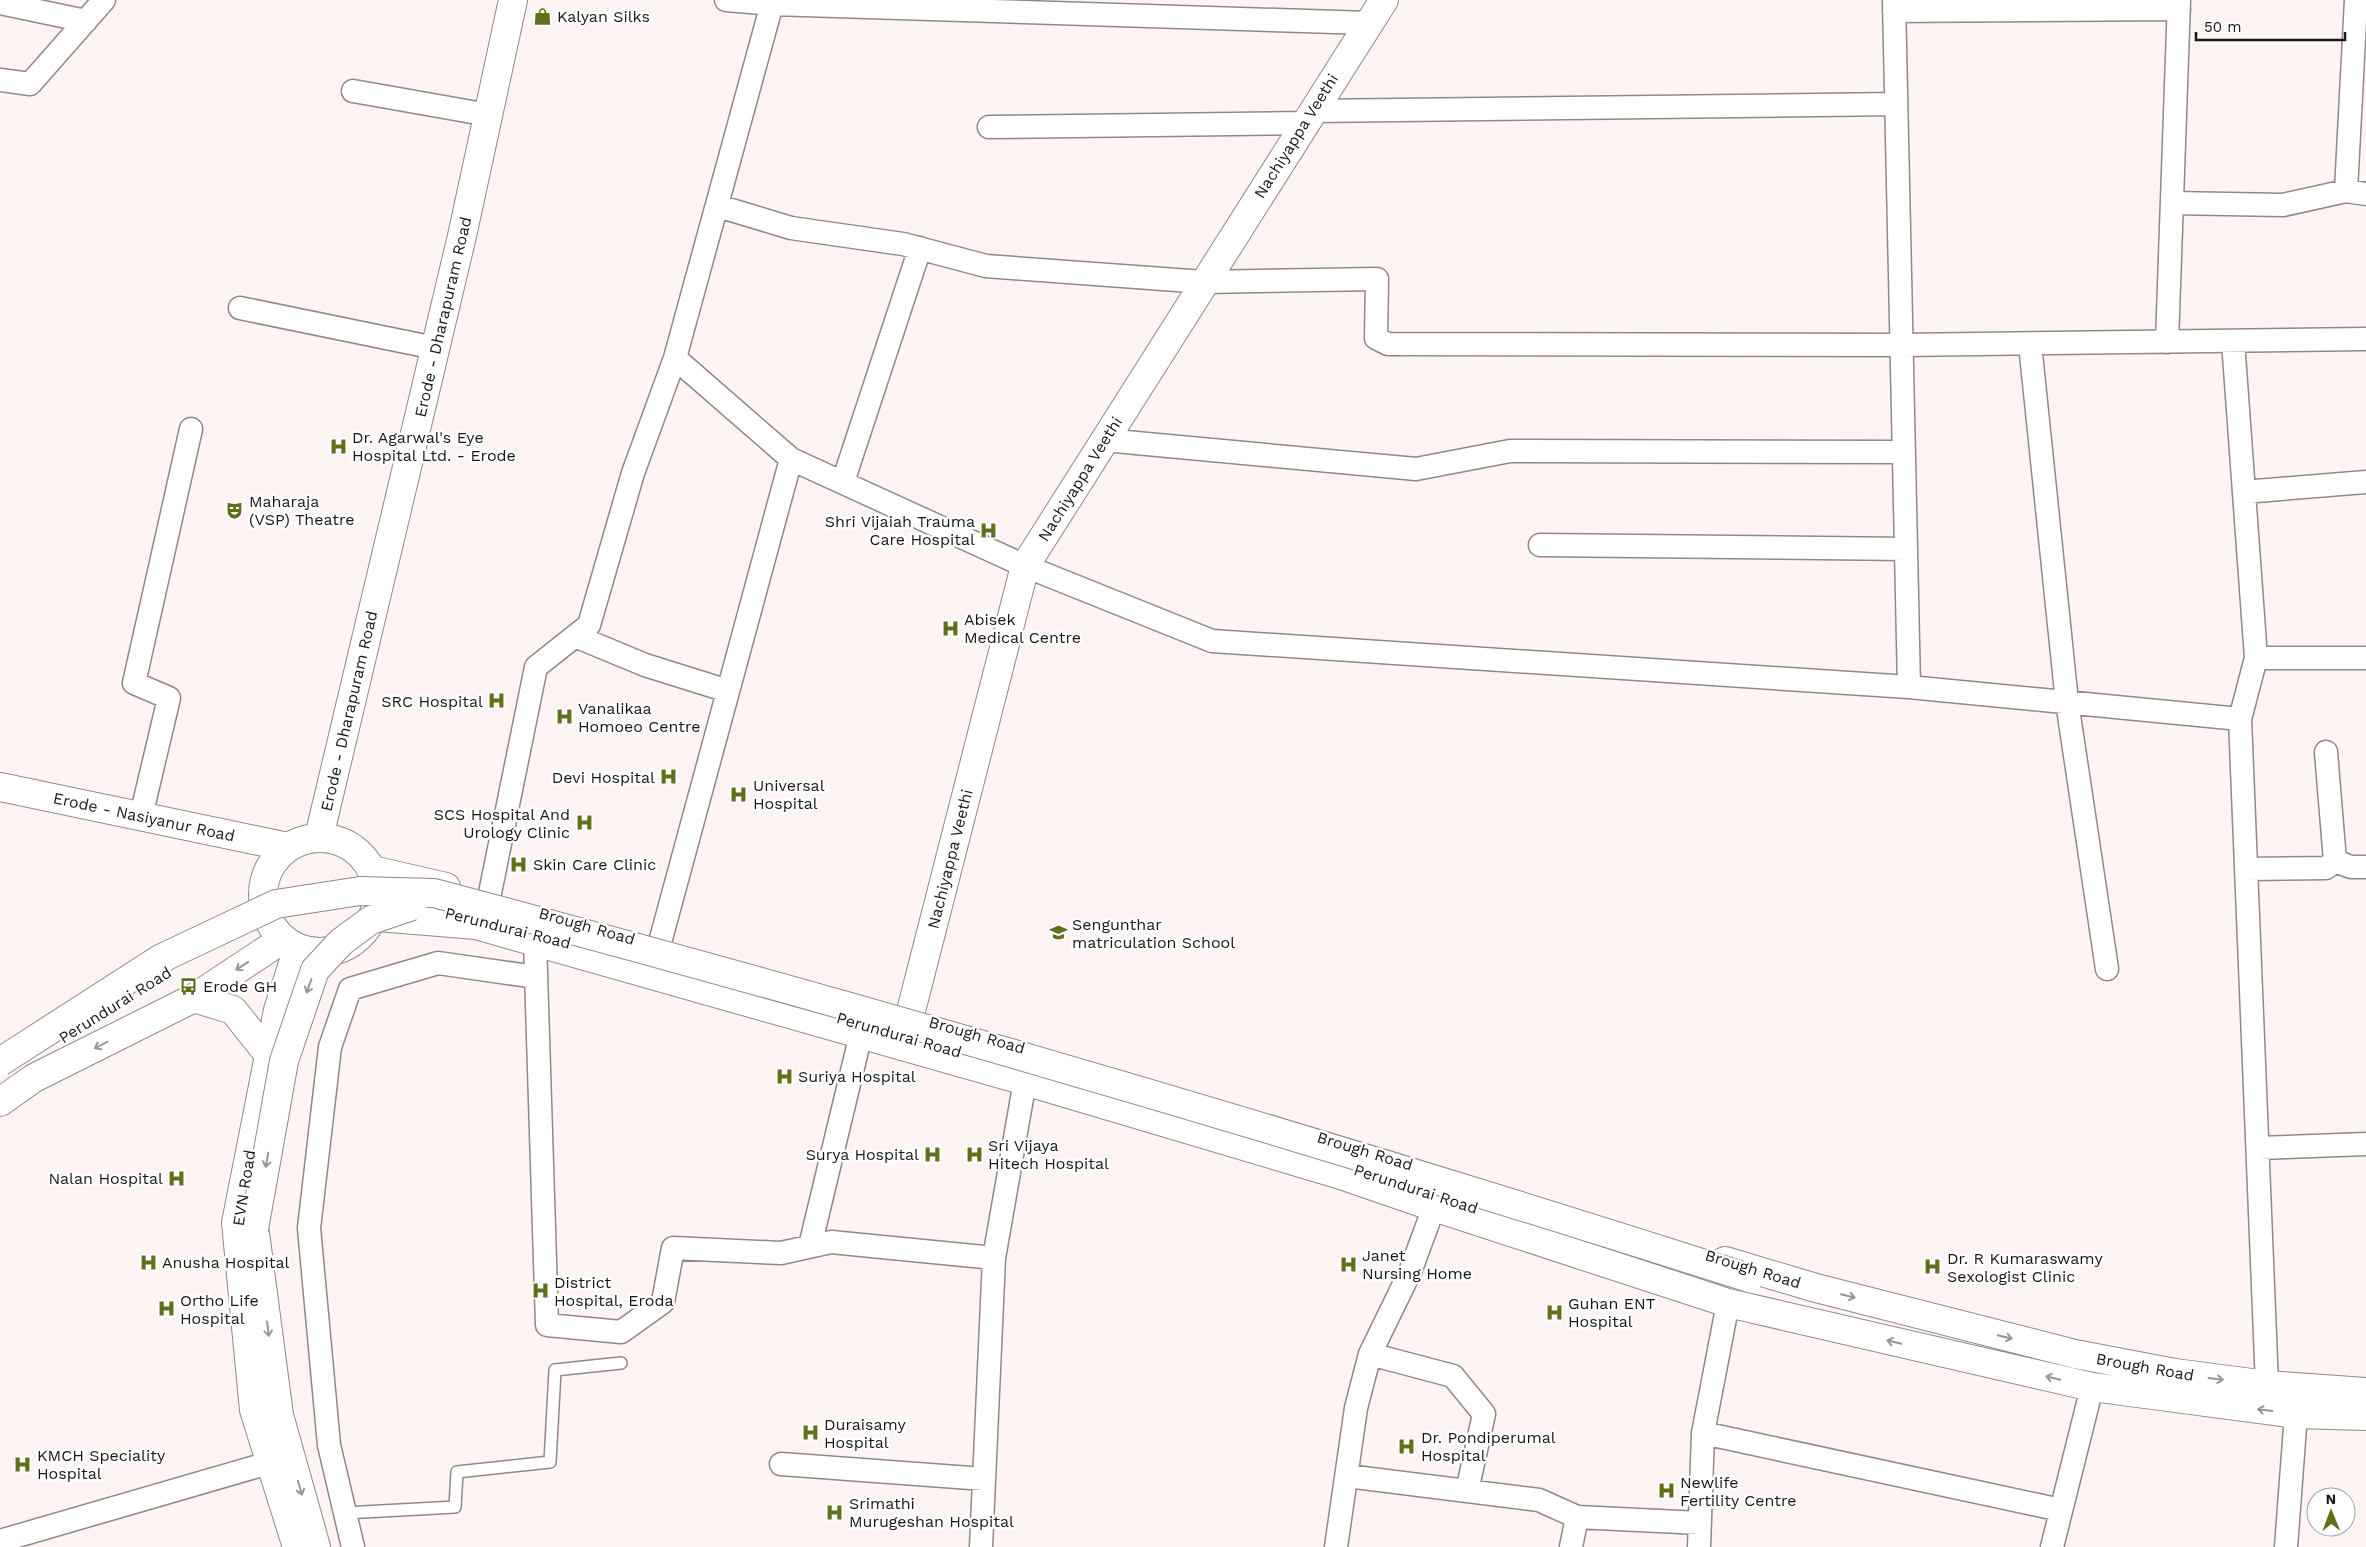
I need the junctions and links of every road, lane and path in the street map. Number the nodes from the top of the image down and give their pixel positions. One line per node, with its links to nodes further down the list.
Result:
1 (104, 0): 10 (street)
2 (513, 0): 15 (main road, Erode - Dharapuram Road)
3 (726, 0): 6 (street)
4 (1384, 0): 11 (main road, Nachiyappa Veethi)
5 (2356, 0): 18 (street)
6 (773, 2): 11 (street); 20 (street)
7 (0, 3): 10 (street)
8 (2179, 5): 9 (street); 19 (street)
9 (1894, 6): 14 (street)
10 (86, 21): 12 (street)
11 (1368, 23): 16 (main road, Nachiyappa Veethi)
12 (0, 80)
13 (352, 91): 15 (street)
14 (1896, 104): 16 (street); 28 (street)
15 (488, 115): 29 (main road, Erode - Dharapuram Road)
16 (1309, 116): 17 (street); 22 (main road, Nachiyappa Veethi)
17 (990, 127)
18 (2356, 193): 19 (street)
19 (2172, 203): 26 (street)
20 (718, 206): 21 (street); 30 (street)
21 (920, 248): 22 (street); 35 (street)
22 (1204, 282): 28 (street); 32 (main road, Nachiyappa Veethi)
23 (240, 308): 29 (street)
24 (2366, 339): 25 (street)
25 (2232, 341): 26 (street); 37 (street)
26 (2167, 342): 27 (street)
27 (2030, 344): 28 (street); 46 (street)
28 (1902, 345): 33 (street)
29 (435, 348): 51 (main road, Erode - Dharapuram Road)
30 (675, 358): 34 (street); 41 (street)
31 (191, 429): 50 (street)
32 (1104, 440): 33 (street); 40 (main road, Nachiyappa Veethi)
33 (1904, 452): 39 (street)
34 (791, 459): 35 (street); 45 (street)
35 (844, 482): 40 (street)
36 (2366, 482): 37 (street)
37 (2244, 492): 42 (street)
38 (1540, 545): 39 (street)
39 (1906, 549): 44 (street)
40 (1025, 566): 44 (street); 67 (main road, Nachiyappa Veethi)
41 (575, 636): 45 (street); 57 (street)
42 (2256, 658): 43 (street); 47 (street)
43 (2366, 658)
44 (1909, 687): 46 (street)
45 (728, 691): 63 (street)
46 (2066, 702): 47 (street); 64 (street)
47 (2240, 719): 55 (street)
48 (2326, 752): 53 (street)
49 (0, 788): 50 (main road, Erode - Nasiyanur Road)
50 (141, 816): 52 (main road, Erode - Nasiyanur Road)
51 (319, 836): 52 (main road); 56 (main road)
52 (288, 847): 58 (main road)
53 (2335, 861): 54 (street); 55 (street)
54 (2366, 867)
55 (2246, 869): 77 (street)
56 (372, 870): 57 (main road, Brough Road); 60 (main road)
57 (489, 898): 63 (main road, Brough Road)
58 (263, 902): 62 (main road); 70 (main road)
59 (412, 906): 73 (main road, Perundurai Road); 82 (main road, Perundurai Road); 103 (main road, one-way to 103, bridge)
60 (374, 917): 61 (main road, Brough Road); 62 (main road)
61 (536, 942): 65 (street); 68 (main road, Brough Road)
62 (291, 944): 66 (main road, one-way to 66); 71 (main road, EVN Road)
63 (659, 946): 67 (main road, Brough Road)
64 (2107, 969)
65 (536, 977): 79 (street); 98 (street)
66 (194, 998): 71 (main road); 75 (main road, one-way to 75)
67 (910, 1016): 69 (main road, Nachiyappa Veethi); 81 (main road, Brough Road)
68 (861, 1034): 69 (main road, Brough Road); 79 (street)
69 (902, 1046): 74 (main road, Brough Road)
70 (0, 1048)
71 (269, 1055): 92 (main road, EVN Road)
72 (0, 1062): 82 (main road, Perundurai Road, bridge)
73 (0, 1079)
74 (1025, 1081): 78 (main road, Brough Road); 80 (street)
75 (0, 1102)
76 (2366, 1144): 77 (street)
77 (2258, 1148): 86 (street)
78 (1434, 1208): 82 (main road, Brough Road); 84 (street)
79 (810, 1246): 80 (street)
80 (994, 1258): 95 (street)
81 (1816, 1288): 82 (main road, Perundurai Road); 86 (main road, Brough Road, one-way to 86)
82 (1741, 1292): 83 (main road, Perundurai Road); 91 (street)
83 (1816, 1324): 87 (main road, Brough Road, one-way to 83)
84 (1370, 1354): 94 (street); 96 (street)
85 (620, 1363): 98 (lane)
86 (2267, 1385): 88 (main road, Brough Road)
87 (2092, 1387): 89 (main road, Brough Road, one-way to 87); 97 (street)
88 (2366, 1392)
89 (2296, 1414): 90 (main road, Brough Road); 110 (street)
90 (2366, 1416)
91 (1704, 1433): 97 (street); 100 (street)
92 (272, 1462): 101 (street); 102 (main road, EVN Road)
93 (781, 1464): 95 (street)
94 (1346, 1476): 96 (street); 106 (street)
95 (984, 1479): 105 (street)
96 (1467, 1491): 99 (street)
97 (2061, 1510): 109 (street)
98 (345, 1513): 104 (street)
99 (1578, 1517): 100 (street); 107 (street)
100 (1700, 1523): 108 (street)
101 (0, 1541)
102 (297, 1547)
103 (316, 1547)
104 (353, 1547)
105 (981, 1547)
106 (1336, 1547)
107 (1571, 1547)
108 (1699, 1547)
109 (2052, 1547)
110 (2286, 1547)

